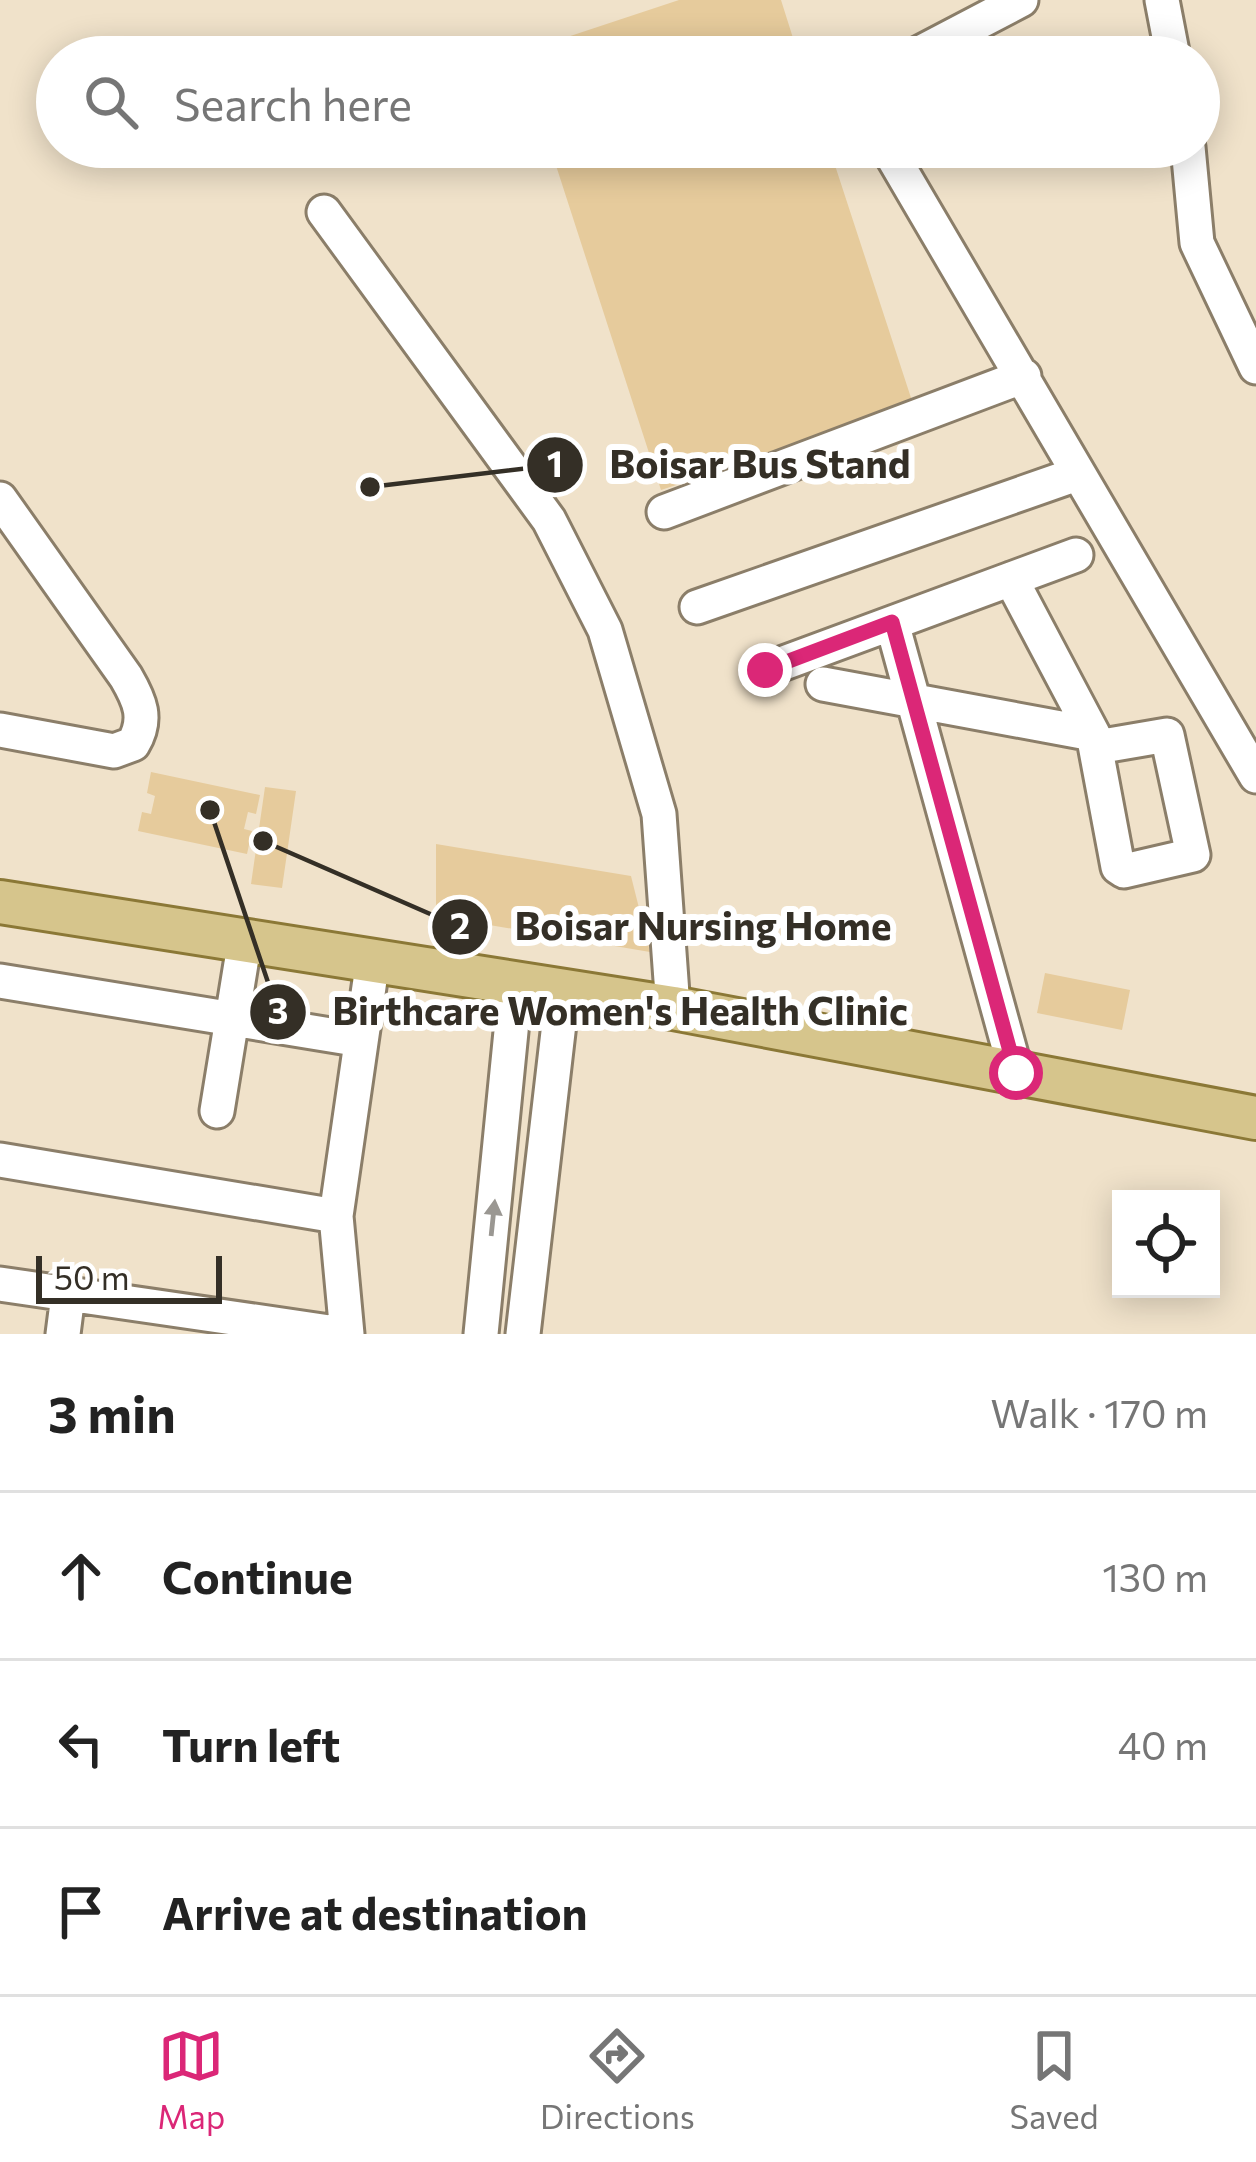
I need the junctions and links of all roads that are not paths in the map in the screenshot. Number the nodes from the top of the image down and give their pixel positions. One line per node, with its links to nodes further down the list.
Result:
1 (1021, 0): 3 (street)
2 (1162, 0): 4 (street)
3 (952, 36)
4 (1169, 36)
5 (900, 168): 9 (street)
6 (1190, 168): 8 (street)
7 (324, 212): 28 (street)
8 (1256, 367)
9 (1024, 376): 10 (street); 12 (street)
10 (1077, 474): 15 (street); 21 (street)
11 (0, 499): 20 (street)
12 (664, 512)
13 (1076, 555): 14 (street)
14 (1011, 579): 16 (street); 19 (street)
15 (697, 607)
16 (892, 622): 17 (street); 19 (street)
17 (765, 670)
18 (823, 684): 19 (street)
19 (914, 700): 31 (street)
20 (0, 730)
21 (1256, 776)
22 (0, 902): 23 (main road)
23 (245, 939): 24 (main road); 29 (street)
24 (373, 959): 26 (main road); 30 (street)
25 (0, 981): 29 (street)
26 (516, 981): 27 (main road); 42 (street, one-way to 26)
27 (562, 989): 28 (main road); 43 (street)
28 (673, 1008): 31 (main road)
29 (232, 1018): 30 (street); 32 (street)
30 (361, 1040): 35 (street)
31 (1016, 1073): 33 (main road)
32 (217, 1111)
33 (1256, 1118)
34 (0, 1160): 35 (street)
35 (336, 1216): 41 (street)
36 (0, 1284): 37 (street)
37 (68, 1294): 38 (street); 40 (street)
38 (194, 1323): 39 (street)
39 (276, 1329): 41 (street)
40 (63, 1334)
41 (345, 1334)
42 (481, 1334)
43 (523, 1334)

